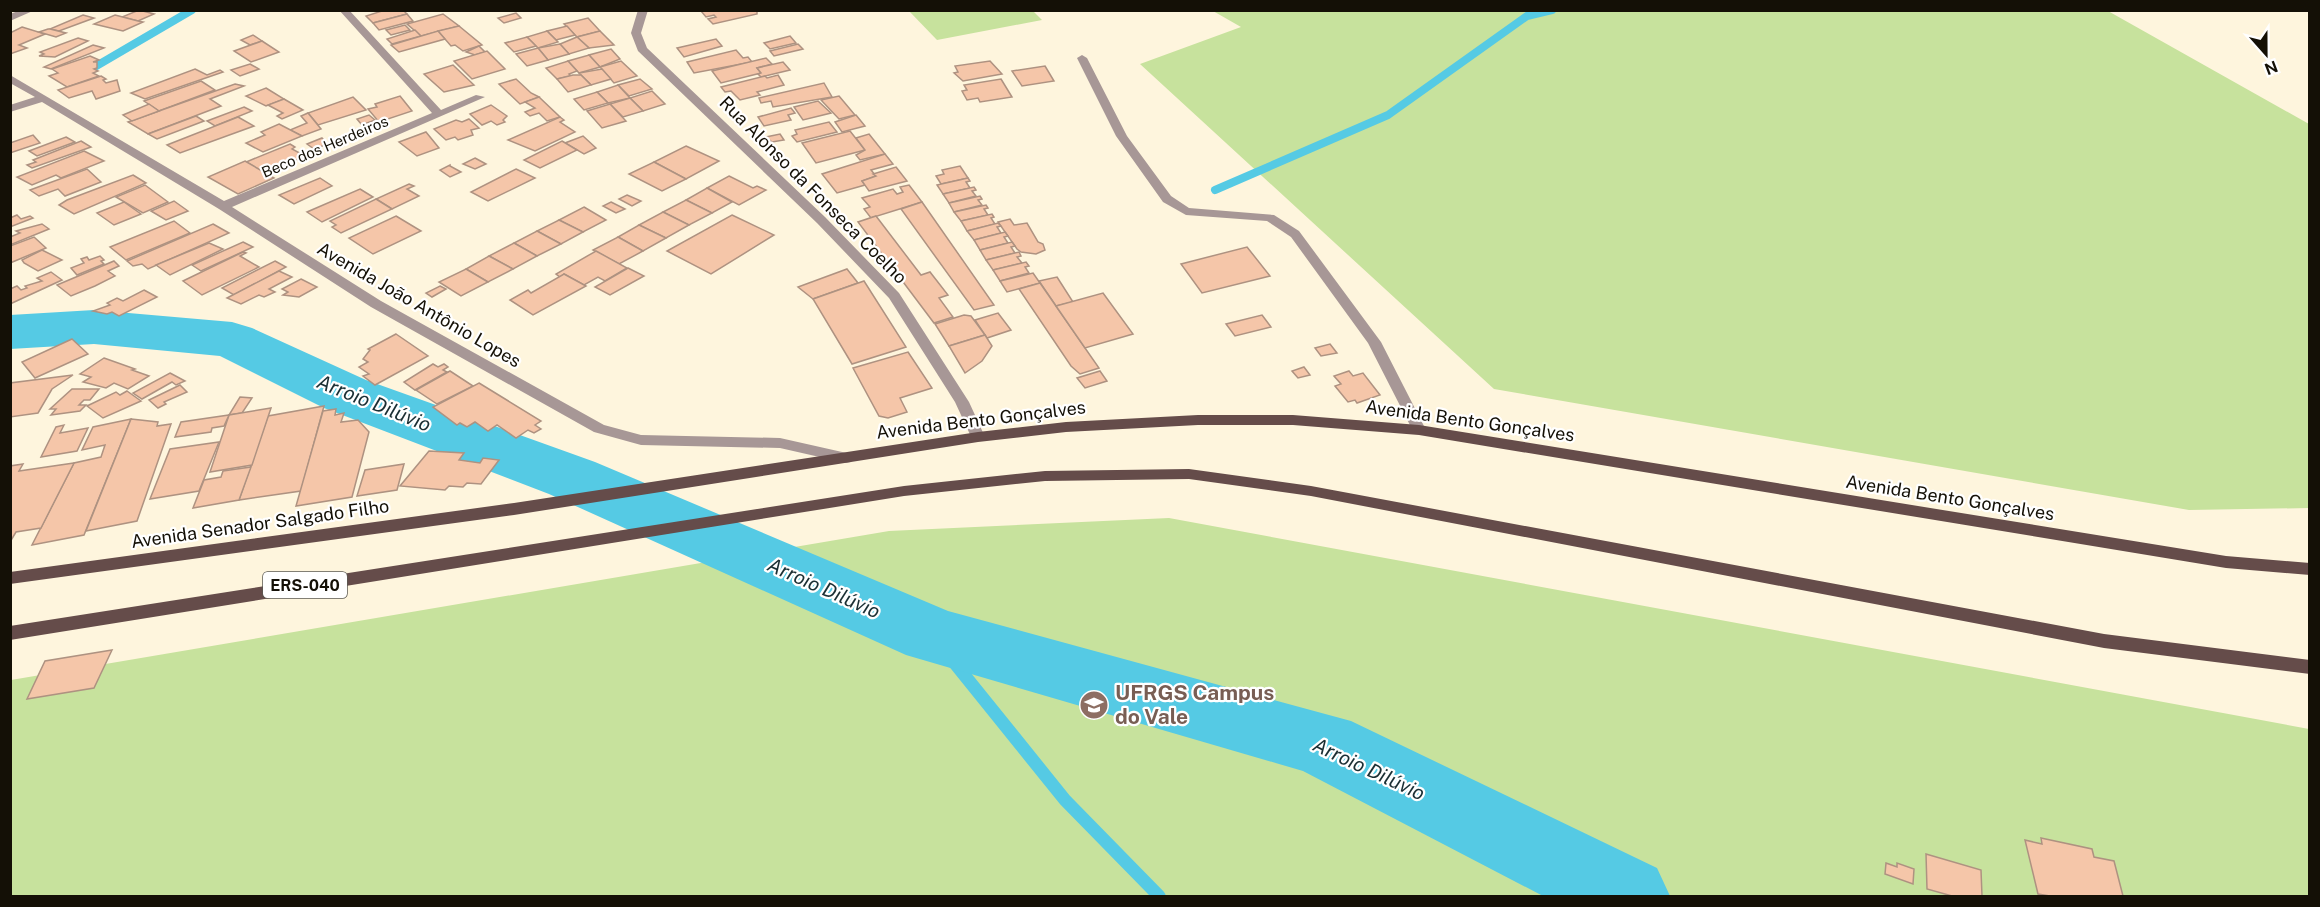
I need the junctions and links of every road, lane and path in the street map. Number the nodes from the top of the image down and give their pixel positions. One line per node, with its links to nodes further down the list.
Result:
1 (31, 10): 4 (street)
2 (343, 10): 10 (street)
3 (643, 10): 13 (street, Rua Alonso da Fonseca Coelho)
4 (10, 18)
5 (1082, 58): 12 (street)
6 (10, 78): 8 (street, Avenida João Antônio Lopes)
7 (480, 97): 10 (street, Beco dos Herdeiros)
8 (43, 98): 9 (street); 11 (street, Avenida João Antônio Lopes)
9 (10, 109)
10 (439, 114): 11 (street, Beco dos Herdeiros)
11 (223, 207): 14 (street, Avenida João Antônio Lopes)
12 (1419, 430): 13 (main road, Avenida Bento Gonçalves); 16 (main road, Avenida Bento Gonçalves)
13 (978, 436): 14 (main road, Avenida Bento Gonçalves)
14 (846, 458): 15 (main road, Avenida Bento Gonçalves)
15 (514, 509): 17 (main road, Avenida Senador Salgado Filho)
16 (2310, 569)
17 (10, 578)
18 (10, 633): 19 (main road, ERS-040)
19 (2310, 667)

